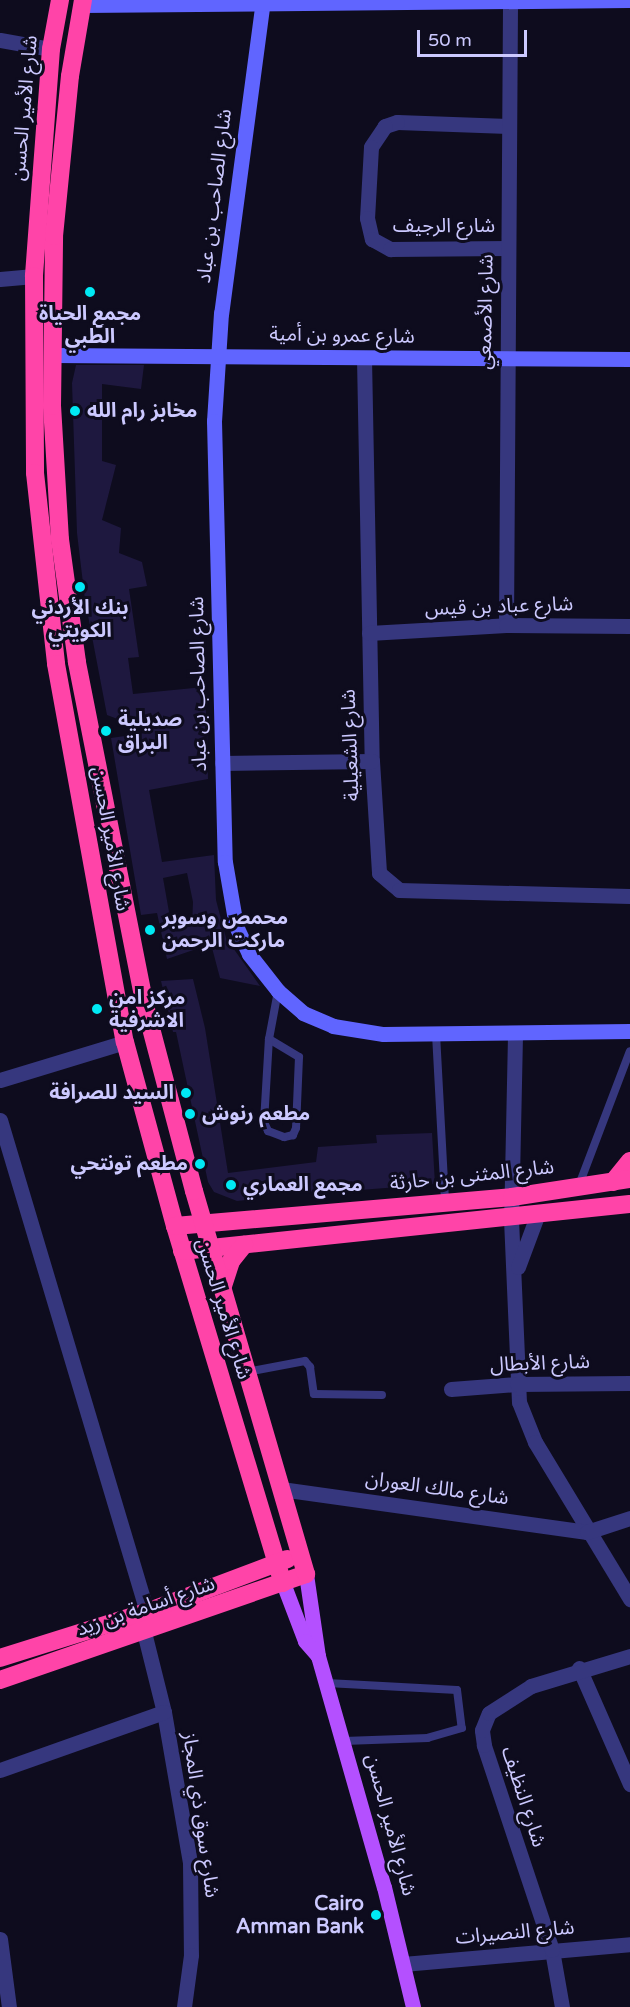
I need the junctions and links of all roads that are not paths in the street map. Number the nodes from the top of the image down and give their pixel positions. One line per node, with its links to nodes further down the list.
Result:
1 (60, 0): 7 (highway, شارع الأمير الحسن)
2 (630, 0): 3 (street)
3 (510, 1): 4 (street); 8 (street, شارع الأصمعي)
4 (263, 2): 5 (street); 13 (street, شارع الصاحب بن عباد)
5 (82, 3): 12 (highway, شارع الأمير الحسن)
6 (0, 40): 7 (street)
7 (51, 49): 10 (highway, شارع الأمير الحسن)
8 (508, 126): 9 (street, شارع الأصمعي); 9 (street, شارع الرجيف)
9 (508, 248): 15 (street, شارع الأصمعي)
10 (34, 276): 11 (street); 25 (highway, شارع الأمير الحسن)
11 (0, 279)
12 (53, 355): 13 (street, شارع عمرو بن أمية); 24 (highway, شارع الأمير الحسن)
13 (217, 355): 14 (street, شارع عمرو بن أمية); 21 (street, شارع الصاحب بن عباد)
14 (364, 358): 15 (street, شارع عمرو بن أمية); 19 (street, شارع الشعيلية)
15 (506, 358): 16 (street, شارع عمرو بن أمية); 17 (street, شارع الأصمعي)
16 (630, 359)
17 (506, 625): 18 (street, شارع عباد بن قيس); 19 (street, شارع عباد بن قيس)
18 (630, 626)
19 (369, 633): 20 (street, شارع الشعيلية)
20 (372, 761): 21 (street); 22 (street, شارع الشعيلية)
21 (222, 763): 23 (street, شارع الصاحب بن عباد)
22 (630, 896)
23 (278, 991): 27 (street, شارع الصاحب بن عباد); 29 (lane)
24 (145, 1006): 25 (highway); 37 (highway, شارع الأمير الحسن)
25 (118, 1011): 30 (highway, شارع الأمير الحسن)
26 (630, 1031): 28 (street, شارع الصاحب بن عباد)
27 (436, 1034): 28 (street, شارع الصاحب بن عباد); 39 (lane)
28 (514, 1035): 38 (street)
29 (269, 1039): 29 (lane)
30 (125, 1042): 32 (street); 45 (highway, شارع الأمير الحسن)
31 (630, 1051): 36 (lane)
32 (0, 1080)
33 (0, 1120): 66 (street)
34 (630, 1161): 35 (highway)
35 (622, 1180): 36 (highway, شارع المثنى بن حارثة)
36 (578, 1187): 38 (highway, شارع المثنى بن حارثة)
37 (194, 1191): 42 (highway); 44 (highway, شارع الأمير الحسن)
38 (512, 1197): 39 (highway, شارع المثنى بن حارثة); 43 (street)
39 (445, 1202): 42 (highway, شارع المثنى بن حارثة)
40 (630, 1204): 41 (highway)
41 (537, 1216): 43 (highway); 49 (street)
42 (240, 1219): 44 (highway, شارع المثنى بن حارثة)
43 (511, 1219): 46 (highway); 49 (street)
44 (204, 1222): 45 (highway, شارع المثنى بن حارثة); 47 (highway, شارع الأمير الحسن)
45 (175, 1226): 48 (highway, شارع الأمير الحسن)
46 (244, 1245): 47 (highway); 50 (highway)
47 (210, 1248): 48 (highway); 50 (highway, شارع الأمير الحسن)
48 (182, 1251): 59 (highway, شارع الأمير الحسن)
49 (514, 1281): 53 (street)
50 (222, 1289): 51 (highway, شارع الأمير الحسن)
51 (246, 1372): 55 (lane); 56 (highway, شارع الأمير الحسن)
52 (630, 1383): 53 (street, شارع الأبطال)
53 (517, 1384): 54 (street, شارع الأبطال); 58 (street)
54 (451, 1389)
55 (382, 1395)
56 (280, 1489): 58 (street, شارع مالك العوران); 60 (highway, شارع الأمير الحسن)
57 (630, 1518): 58 (street)
58 (587, 1532): 65 (street)
59 (267, 1538): 61 (highway, شارع الأمير الحسن); 62 (highway)
60 (300, 1554): 61 (highway, شارع أسامة بن زيد); 63 (highway, شارع الأمير الحسن)
61 (276, 1563): 62 (highway, شارع أسامة بن زيد); 64 (highway, شارع الأمير الحسن)
62 (251, 1574): 66 (highway, شارع أسامة بن زيد)
63 (306, 1574): 64 (highway, شارع أسامة بن زيد); 68 (main road, شارع الأمير الحسن)
64 (283, 1583): 67 (highway, شارع أسامة بن زيد); 68 (main road, شارع الأمير الحسن)
65 (630, 1599)
66 (147, 1612): 70 (highway, شارع أسامة بن زيد)
67 (144, 1632): 72 (highway, شارع أسامة بن زيد); 74 (street, شارع سوق ذي المجاز)
68 (318, 1656): 73 (main road, شارع الأمير الحسن)
69 (630, 1656): 71 (street, شارع النظيف)
70 (0, 1659)
71 (579, 1668): 77 (street); 80 (street, شارع النظيف)
72 (0, 1680)
73 (327, 1683): 75 (main road, شارع الأمير الحسن); 75 (lane)
74 (164, 1712): 76 (street); 83 (street, شارع سوق ذي المجاز)
75 (344, 1741): 81 (main road, شارع الأمير الحسن)
76 (0, 1770)
77 (630, 1784)
78 (0, 1939): 82 (street)
79 (630, 1944): 80 (street, شارع النصيرات)
80 (552, 1950): 81 (street, شارع النصيرات); 85 (street, شارع النظيف)
81 (403, 1964): 84 (main road, شارع الأمير الحسن)
82 (9, 2007)
83 (184, 2007)
84 (413, 2007)
85 (562, 2007)

